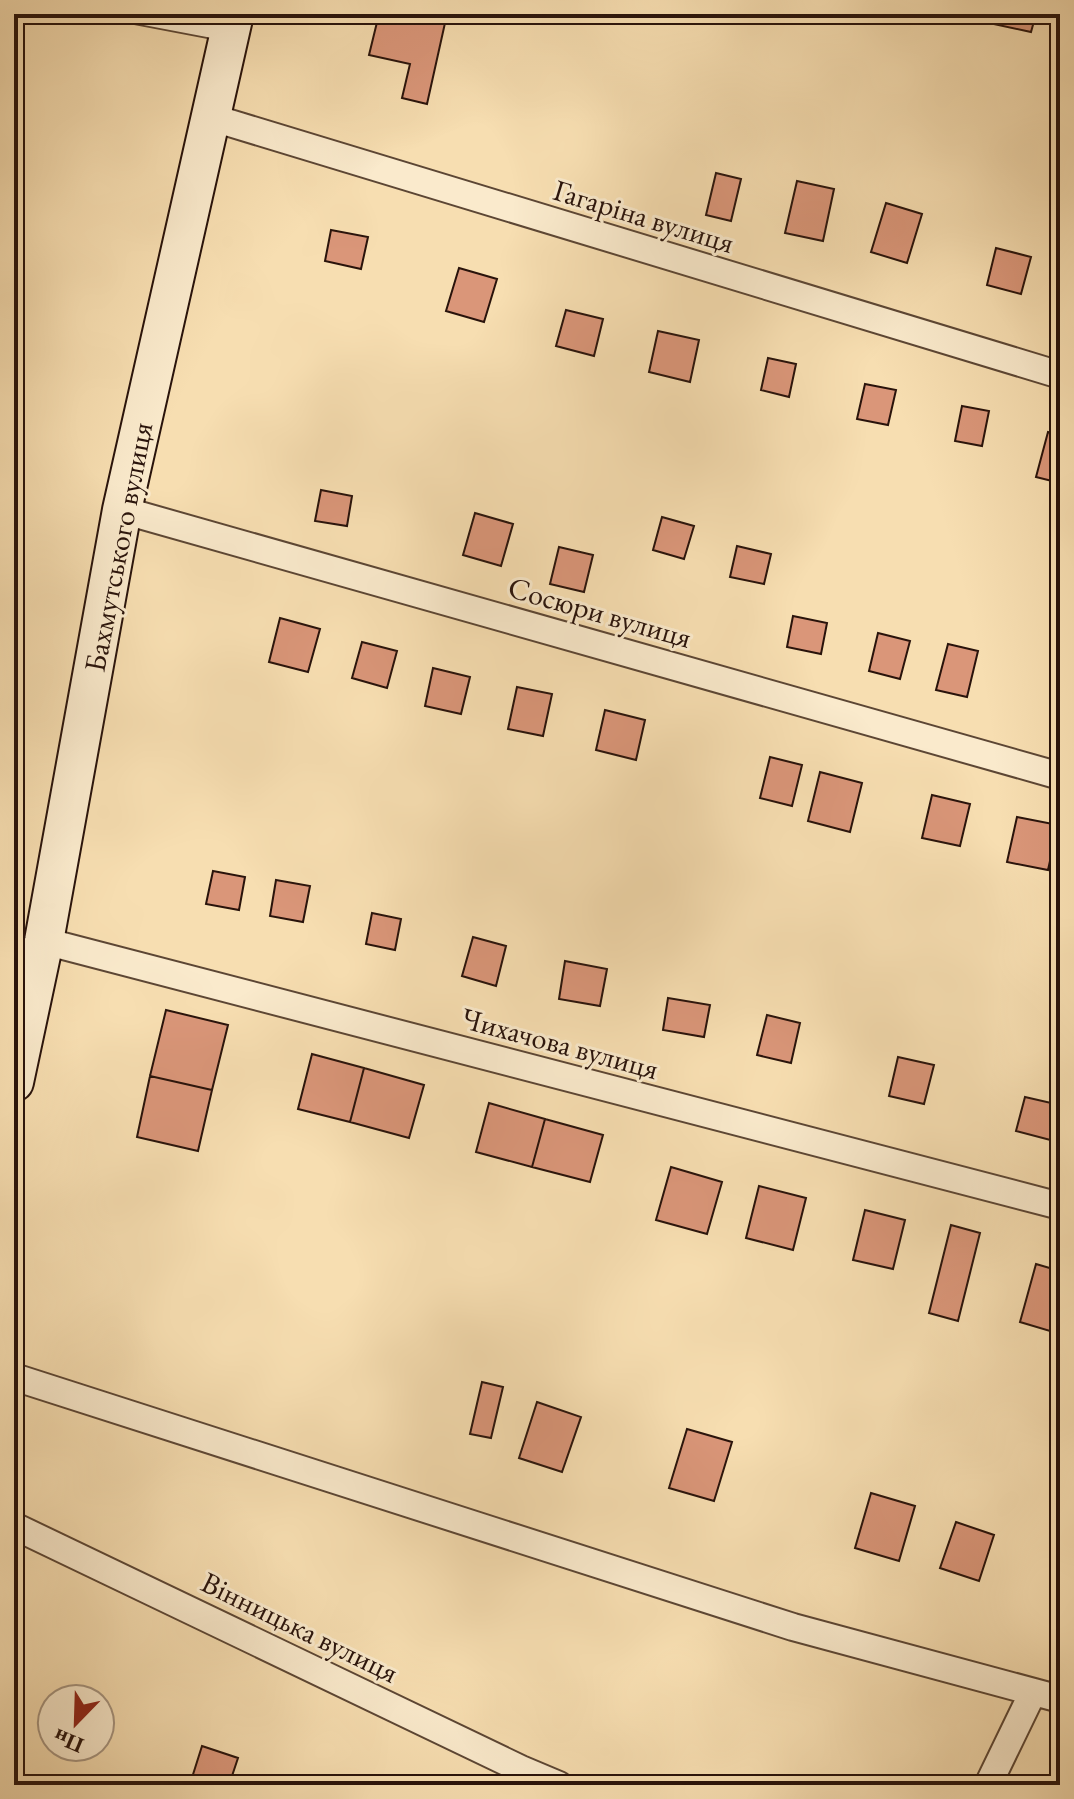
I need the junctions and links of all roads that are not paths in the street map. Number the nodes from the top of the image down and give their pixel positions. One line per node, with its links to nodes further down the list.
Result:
1 (124, 14): 2 (lane)
2 (232, 24): 3 (main road, Бахмутського вулиця)
3 (210, 117): 4 (street, Гагаріна вулиця); 5 (main road, Бахмутського вулиця)
4 (1060, 375)
5 (122, 510): 6 (street, Сосюри вулиця); 7 (main road, Бахмутського вулиця)
6 (1060, 776)
7 (44, 941): 8 (main road, Бахмутського вулиця); 9 (street, Чихачова вулиця)
8 (14, 1082)
9 (1060, 1206)
10 (14, 1377): 12 (street)
11 (14, 1526): 14 (street, Вінницька вулиця)
12 (1033, 1692): 13 (street); 15 (street)
13 (1060, 1699)
14 (559, 1785)
15 (988, 1785)

